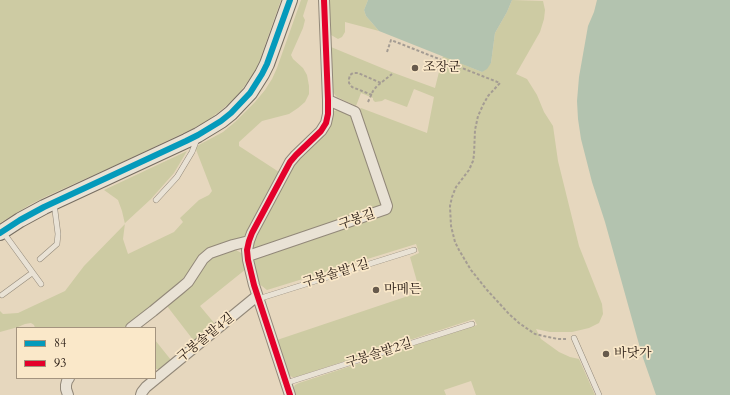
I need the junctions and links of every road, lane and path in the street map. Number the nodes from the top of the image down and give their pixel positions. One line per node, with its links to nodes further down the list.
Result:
1 (290, 0): 9 (street)
2 (324, 0): 7 (street)
3 (387, 52): 23 (path)
4 (392, 74): 5 (path)
5 (381, 83): 6 (path); 6 (path)
6 (372, 95): 8 (path)
7 (328, 100): 13 (street); 15 (street, 구봉길)
8 (368, 102)
9 (198, 135): 10 (lane); 11 (street)
10 (156, 200)
11 (53, 202): 12 (street); 16 (lane)
12 (1, 232): 17 (lane)
13 (249, 242): 15 (street); 22 (street)
14 (414, 250): 20 (lane, 구봉솔밭1길)
15 (248, 256): 20 (street)
16 (40, 259)
17 (32, 272): 18 (lane); 19 (lane)
18 (41, 284)
19 (2, 295)
20 (258, 297): 24 (street, 구봉솔밭4길); 27 (street)
21 (472, 324): 27 (lane, 구봉솔밭2길)
22 (132, 327)
23 (574, 338): 31 (lane)
24 (156, 378)
25 (69, 379): 28 (street)
26 (155, 379): 29 (street, 구봉솔밭4길)
27 (286, 384): 30 (street)
28 (68, 395)
29 (141, 395)
30 (290, 395)
31 (599, 395)

